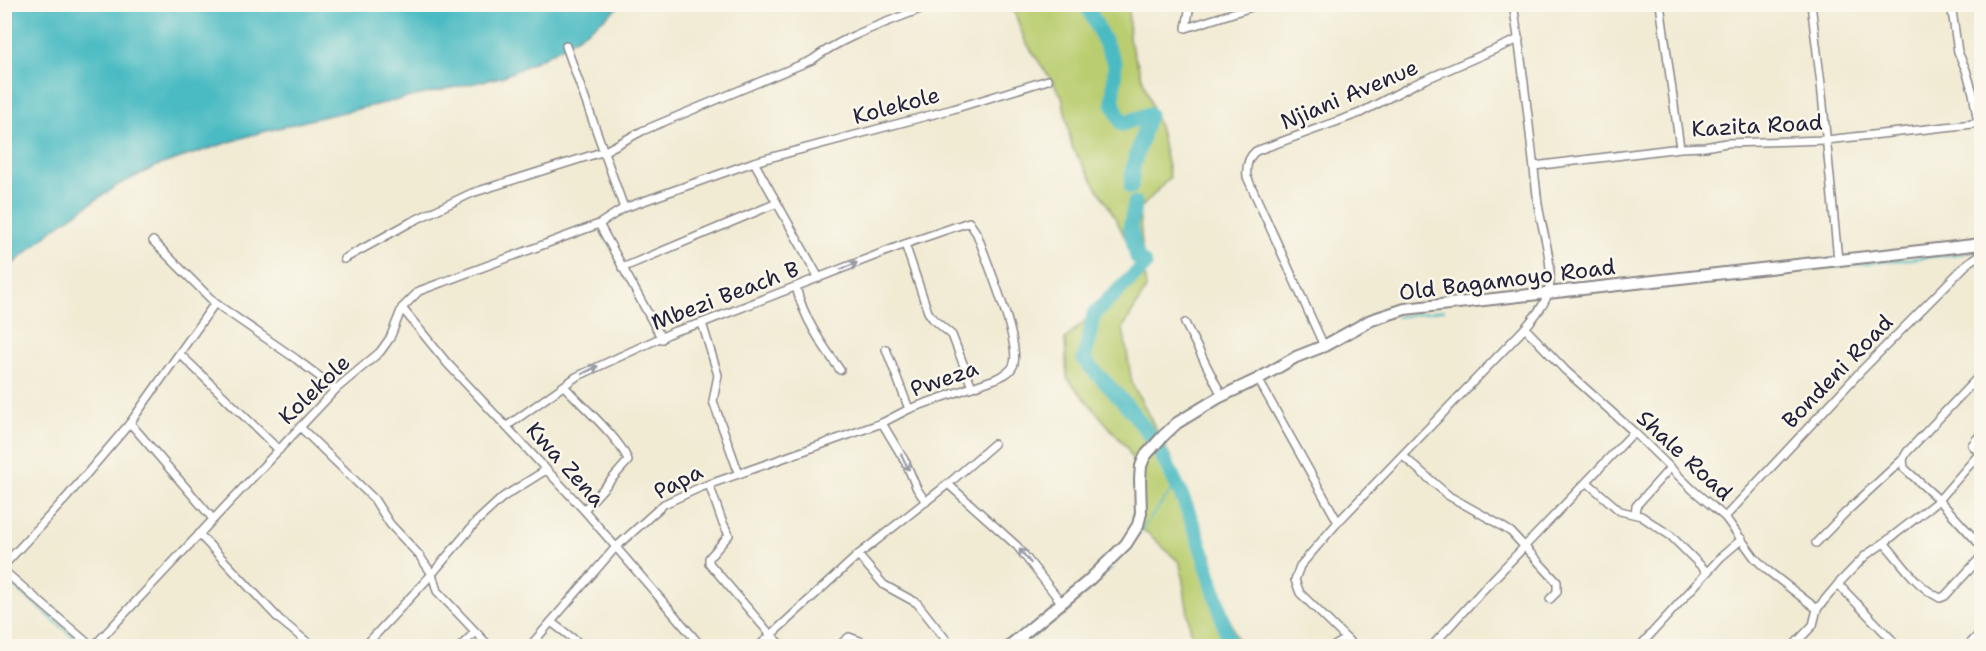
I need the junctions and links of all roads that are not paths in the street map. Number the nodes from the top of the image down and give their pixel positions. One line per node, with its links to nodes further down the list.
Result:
1 (932, 4): 14 (street)
2 (1261, 4): 7 (street)
3 (1513, 4): 8 (street)
4 (1660, 4): 13 (street)
5 (1811, 4): 12 (street)
6 (1951, 4): 11 (street)
7 (1189, 11)
8 (1519, 39): 16 (street); 36 (street, Njiani Avenue)
9 (566, 46): 14 (street)
10 (1048, 80): 15 (street, Kolekole)
11 (1980, 123): 12 (street, Kazita Road)
12 (1826, 140): 13 (street, Kazita Road); 25 (street)
13 (1680, 148): 16 (street, Kazita Road)
14 (604, 151): 18 (street); 24 (street)
15 (754, 162): 17 (street); 18 (street, Kolekole)
16 (1534, 166): 29 (street)
17 (777, 203): 26 (street); 27 (street)
18 (624, 208): 20 (street, Kolekole)
19 (969, 222): 22 (street, Mbezi Beach B); 43 (street, Pweza)
20 (599, 224): 26 (street); 31 (street, Kolekole)
21 (153, 241): 30 (street)
22 (905, 244): 27 (street, Mbezi Beach B, one-way to 22); 43 (street)
23 (1980, 251): 25 (main road, Old Bagamoyo Road); 68 (street, Bondeni Road)
24 (344, 259)
25 (1838, 260): 29 (main road, Old Bagamoyo Road)
26 (622, 268): 35 (street)
27 (819, 278): 28 (street, Mbezi Beach B)
28 (796, 287): 32 (street, Mbezi Beach B); 39 (street)
29 (1548, 292): 34 (street); 36 (main road, Old Bagamoyo Road)
30 (215, 303): 38 (street); 44 (street)
31 (402, 308): 44 (street, Kolekole); 49 (street, Kwa Zena)
32 (702, 323): 35 (street, Mbezi Beach B); 60 (street, Papa)
33 (1185, 323): 45 (street)
34 (1525, 328): 51 (street, Shale Road); 56 (street)
35 (662, 339): 42 (street, Mbezi Beach B, one-way to 35)
36 (1324, 346): 41 (main road, Old Bagamoyo Road)
37 (886, 349): 46 (street)
38 (180, 354): 47 (street); 54 (street)
39 (840, 370)
40 (1982, 373): 57 (street)
41 (1258, 379): 45 (main road, Old Bagamoyo Road); 70 (street)
42 (564, 386): 49 (street, Mbezi Beach B); 66 (street)
43 (972, 387): 46 (street, Pweza)
44 (336, 389): 50 (street, Kolekole)
45 (1222, 396): 86 (main road, Old Bagamoyo Road)
46 (909, 409): 48 (street, Pweza)
47 (130, 423): 69 (street); 80 (street)
48 (882, 423): 60 (street, Pweza); 65 (street, one-way to 65)
49 (507, 426): 59 (street, Kwa Zena)
50 (300, 427): 54 (street, Kolekole); 83 (street)
51 (1634, 432): 58 (street, Shale Road); 61 (street)
52 (1982, 432): 55 (street)
53 (994, 444): 63 (street)
54 (279, 450): 69 (street, Kolekole)
55 (1980, 455): 64 (street)
56 (1403, 456): 70 (street); 77 (street)
57 (1903, 459): 64 (street); 73 (street)
58 (1670, 468): 67 (street); 68 (street, Shale Road)
59 (546, 470): 66 (street, Kwa Zena); 83 (street)
60 (739, 474): 62 (street, Papa)
61 (1588, 483): 67 (street); 77 (street)
62 (709, 484): 76 (street, Papa); 91 (street)
63 (948, 484): 65 (street); 86 (street, one-way to 63)
64 (1939, 500): 74 (street); 75 (street)
65 (926, 502): 78 (street)
66 (584, 510): 76 (street, Kwa Zena)
67 (1635, 514): 82 (street)
68 (1725, 517): 72 (street, Shale Road)
69 (213, 519): 71 (street, Kolekole)
70 (1338, 522): 93 (street)
71 (200, 534): 95 (street, Kolekole); 96 (street)
72 (1742, 539): 82 (street); 87 (street, Shale Road)
73 (1816, 543)
74 (1884, 543): 79 (street); 84 (street)
75 (1982, 547)
76 (615, 548): 88 (street, Papa); 102 (street, Kwa Zena)
77 (1525, 548): 85 (street); 112 (street)
78 (858, 555): 91 (street); 107 (street)
79 (1982, 556)
80 (4, 565)
81 (4, 571): 95 (street)
82 (1707, 572): 113 (street)
83 (432, 574): 89 (street); 97 (street)
84 (1838, 584): 87 (street); 114 (street)
85 (1550, 599)
86 (1062, 602): 92 (main road, Old Bagamoyo Road)
87 (1817, 609): 94 (street)
88 (551, 621): 100 (street, Papa); 101 (street)
89 (475, 632): 98 (street); 99 (street)
90 (1982, 632): 115 (street)
91 (770, 634): 103 (street); 104 (street)
92 (1021, 637): 108 (main road, Old Bagamoyo Road); 109 (street)
93 (1346, 639): 110 (street); 111 (street)
94 (1797, 645)
95 (92, 646)
96 (312, 646)
97 (365, 646)
98 (461, 646)
99 (489, 646)
100 (530, 646)
101 (584, 646)
102 (701, 646)
103 (759, 646)
104 (783, 646)
105 (838, 646): 106 (street)
106 (864, 646)
107 (951, 646)
108 (1009, 646)
109 (1029, 646)
110 (1334, 646)
111 (1354, 646)
112 (1432, 646)
113 (1640, 646)
114 (1894, 646)
115 (1968, 646)

